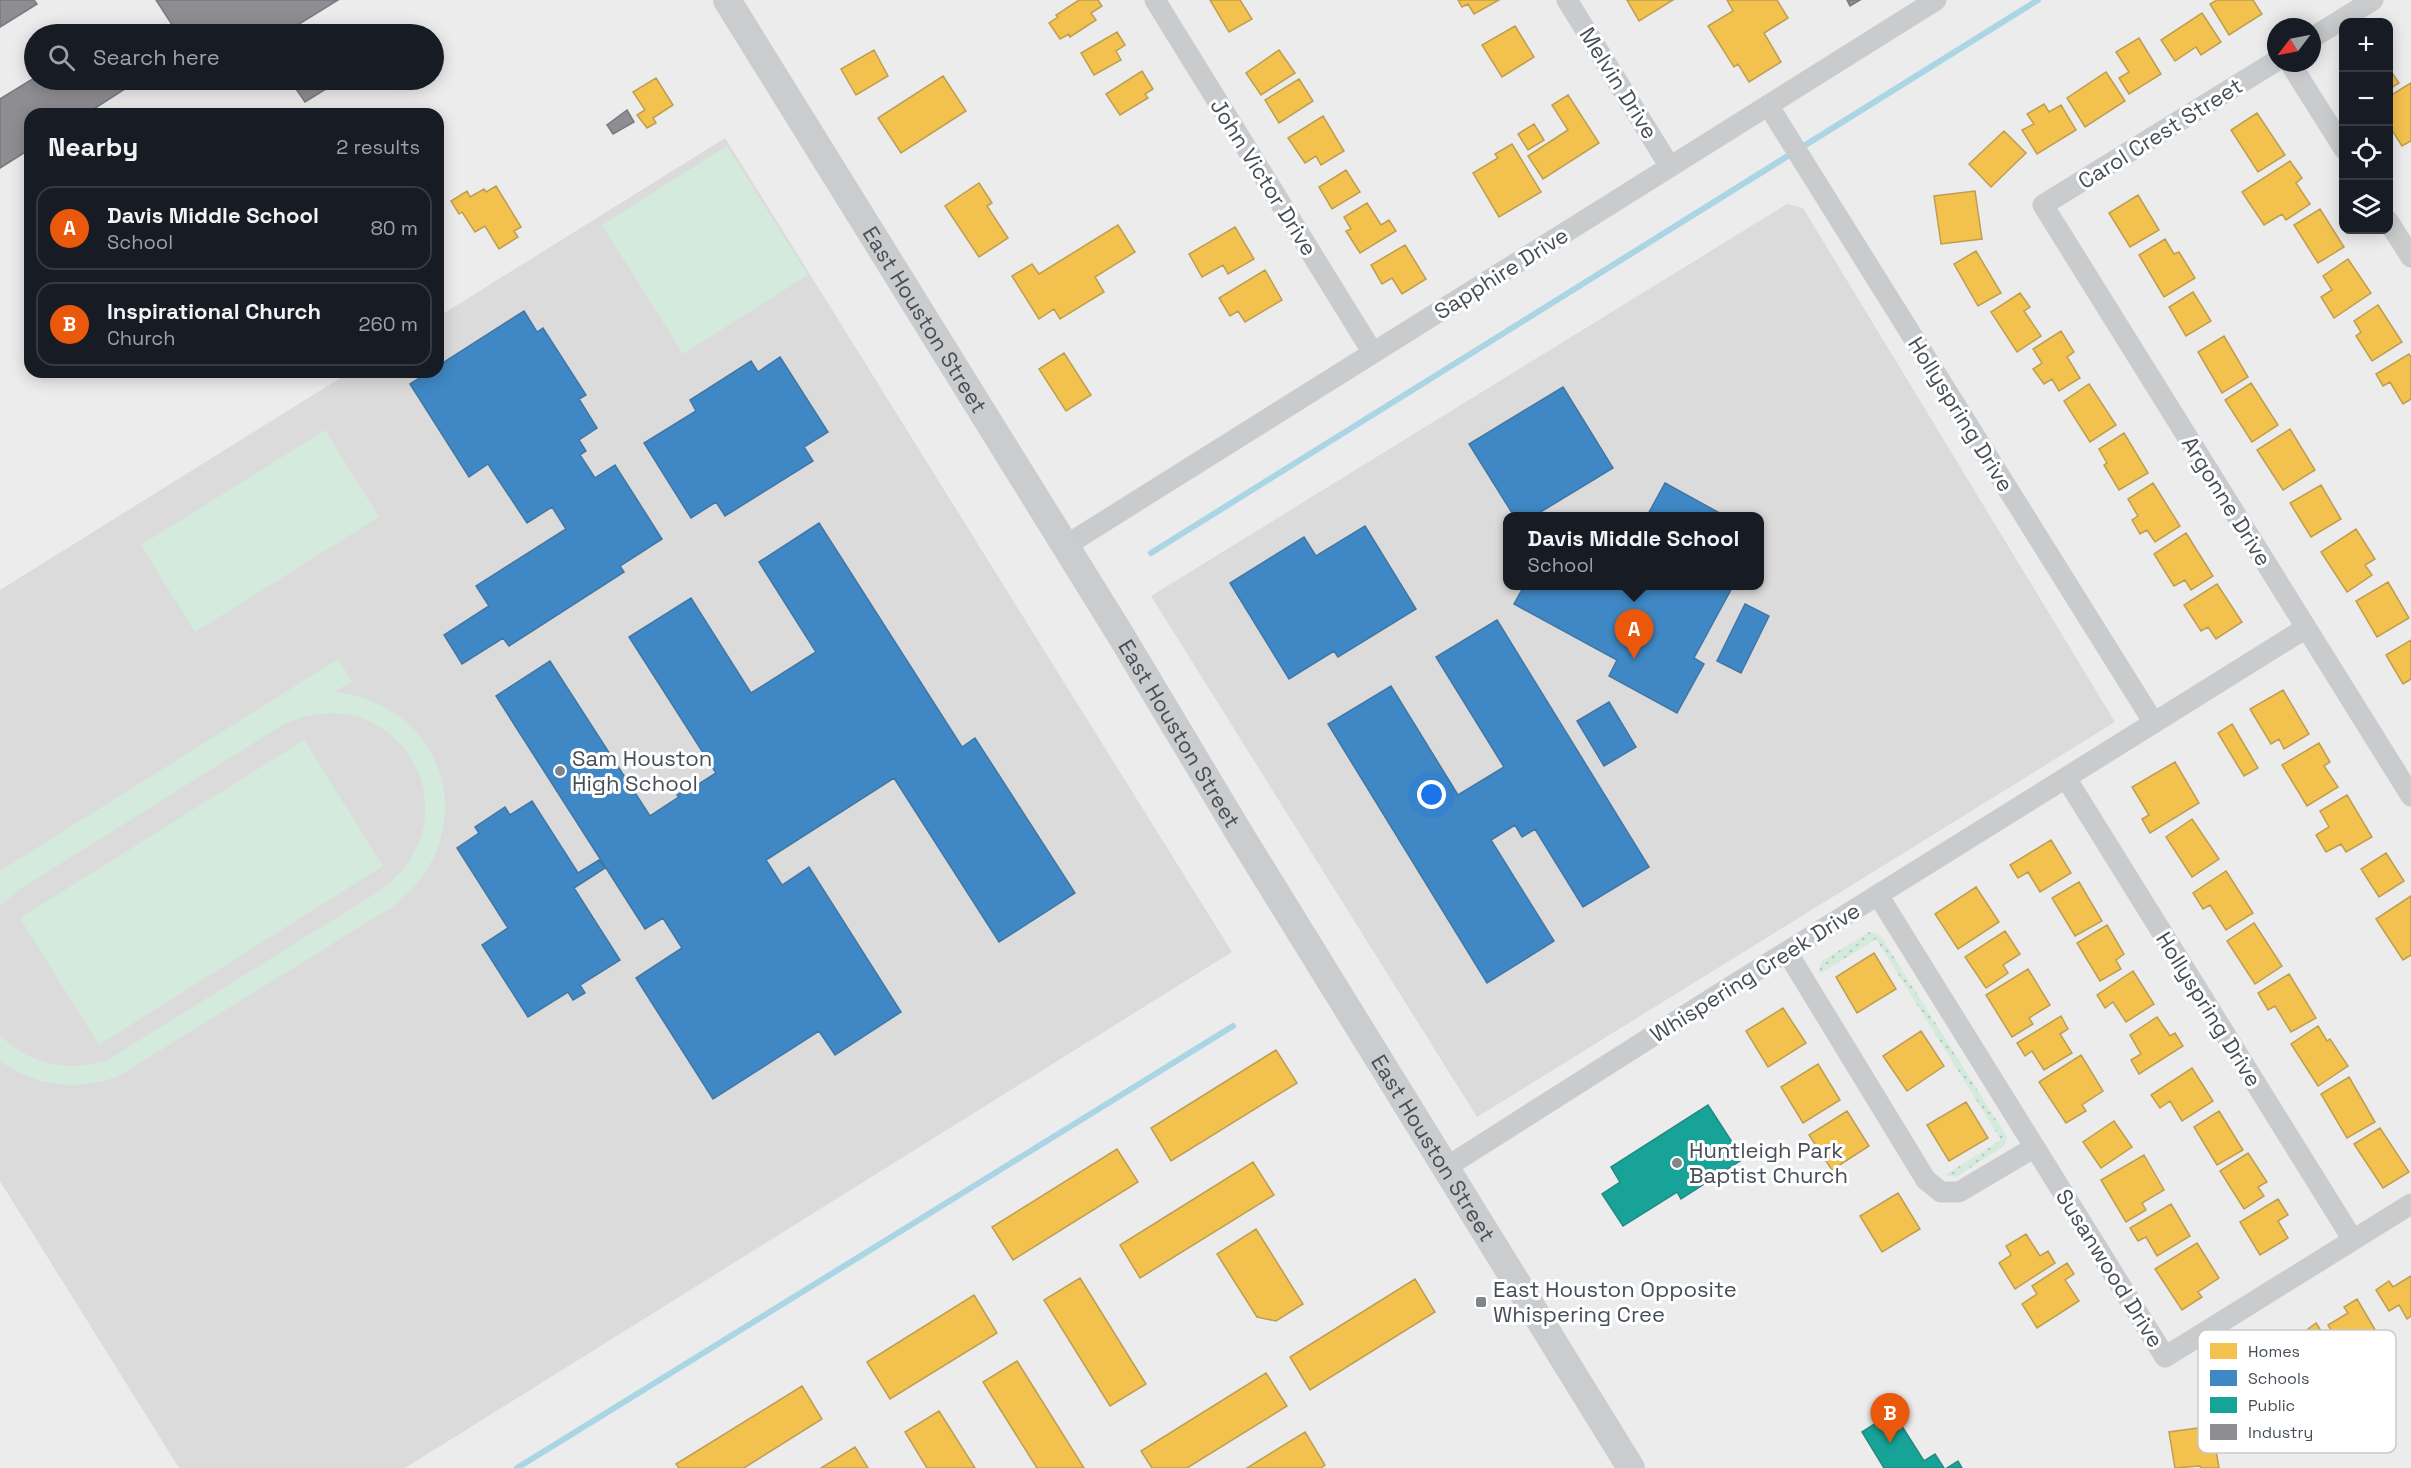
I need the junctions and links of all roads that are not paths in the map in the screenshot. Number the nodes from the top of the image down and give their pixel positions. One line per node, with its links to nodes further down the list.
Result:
1 (727, 0): 16 (main road, East Houston Street)
2 (1155, 0): 15 (street, John Victor Drive)
3 (1567, 0): 11 (street, Melvin Drive)
4 (1936, 0): 9 (street, Sapphire Drive)
5 (2373, 0): 6 (street)
6 (2321, 32)
7 (2267, 67): 12 (street, Carol Crest Street)
8 (2296, 72): 10 (street)
9 (1768, 105): 11 (street, Sapphire Drive); 18 (street, Hollyspring Drive)
10 (2339, 143)
11 (1670, 167): 15 (street, Sapphire Drive)
12 (2043, 206): 17 (street, Argonne Drive)
13 (2393, 229): 14 (street)
14 (2411, 257)
15 (1373, 353): 16 (street, Sapphire Drive)
16 (1065, 546): 24 (main road, East Houston Street)
17 (2306, 628): 18 (street); 20 (street, Argonne Drive)
18 (2154, 723): 19 (street, Whispering Creek Drive)
19 (2066, 778): 21 (street, Whispering Creek Drive); 26 (street, Hollyspring Drive)
20 (2411, 796)
21 (1878, 895): 22 (street, Whispering Creek Drive); 23 (street, Susanwood Drive)
22 (1787, 952): 23 (street); 24 (street, Whispering Creek Drive)
23 (2035, 1147): 28 (street, Susanwood Drive)
24 (1445, 1168): 29 (main road, East Houston Street)
25 (2411, 1204): 26 (street, Susanwood Drive)
26 (2353, 1240): 27 (street, Susanwood Drive)
27 (2208, 1330)
28 (2198, 1336)
29 (1631, 1468)

